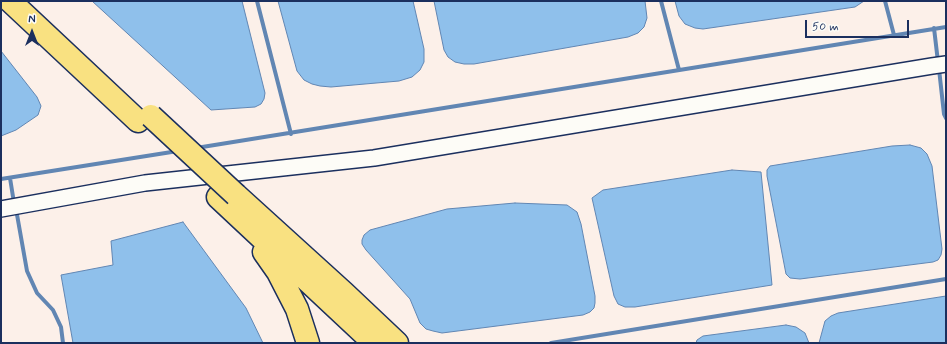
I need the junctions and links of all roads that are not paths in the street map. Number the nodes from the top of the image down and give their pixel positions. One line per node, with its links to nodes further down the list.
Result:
1 (10, 1): 4 (highway)
2 (30, 1): 4 (highway)
3 (946, 64): 6 (street)
4 (145, 119): 5 (highway, bridge)
5 (227, 196): 7 (highway); 8 (highway)
6 (1, 209)
7 (244, 223): 8 (highway); 9 (highway)
8 (338, 299): 10 (highway); 11 (highway)
9 (308, 343)
10 (374, 343)
11 (397, 343)

